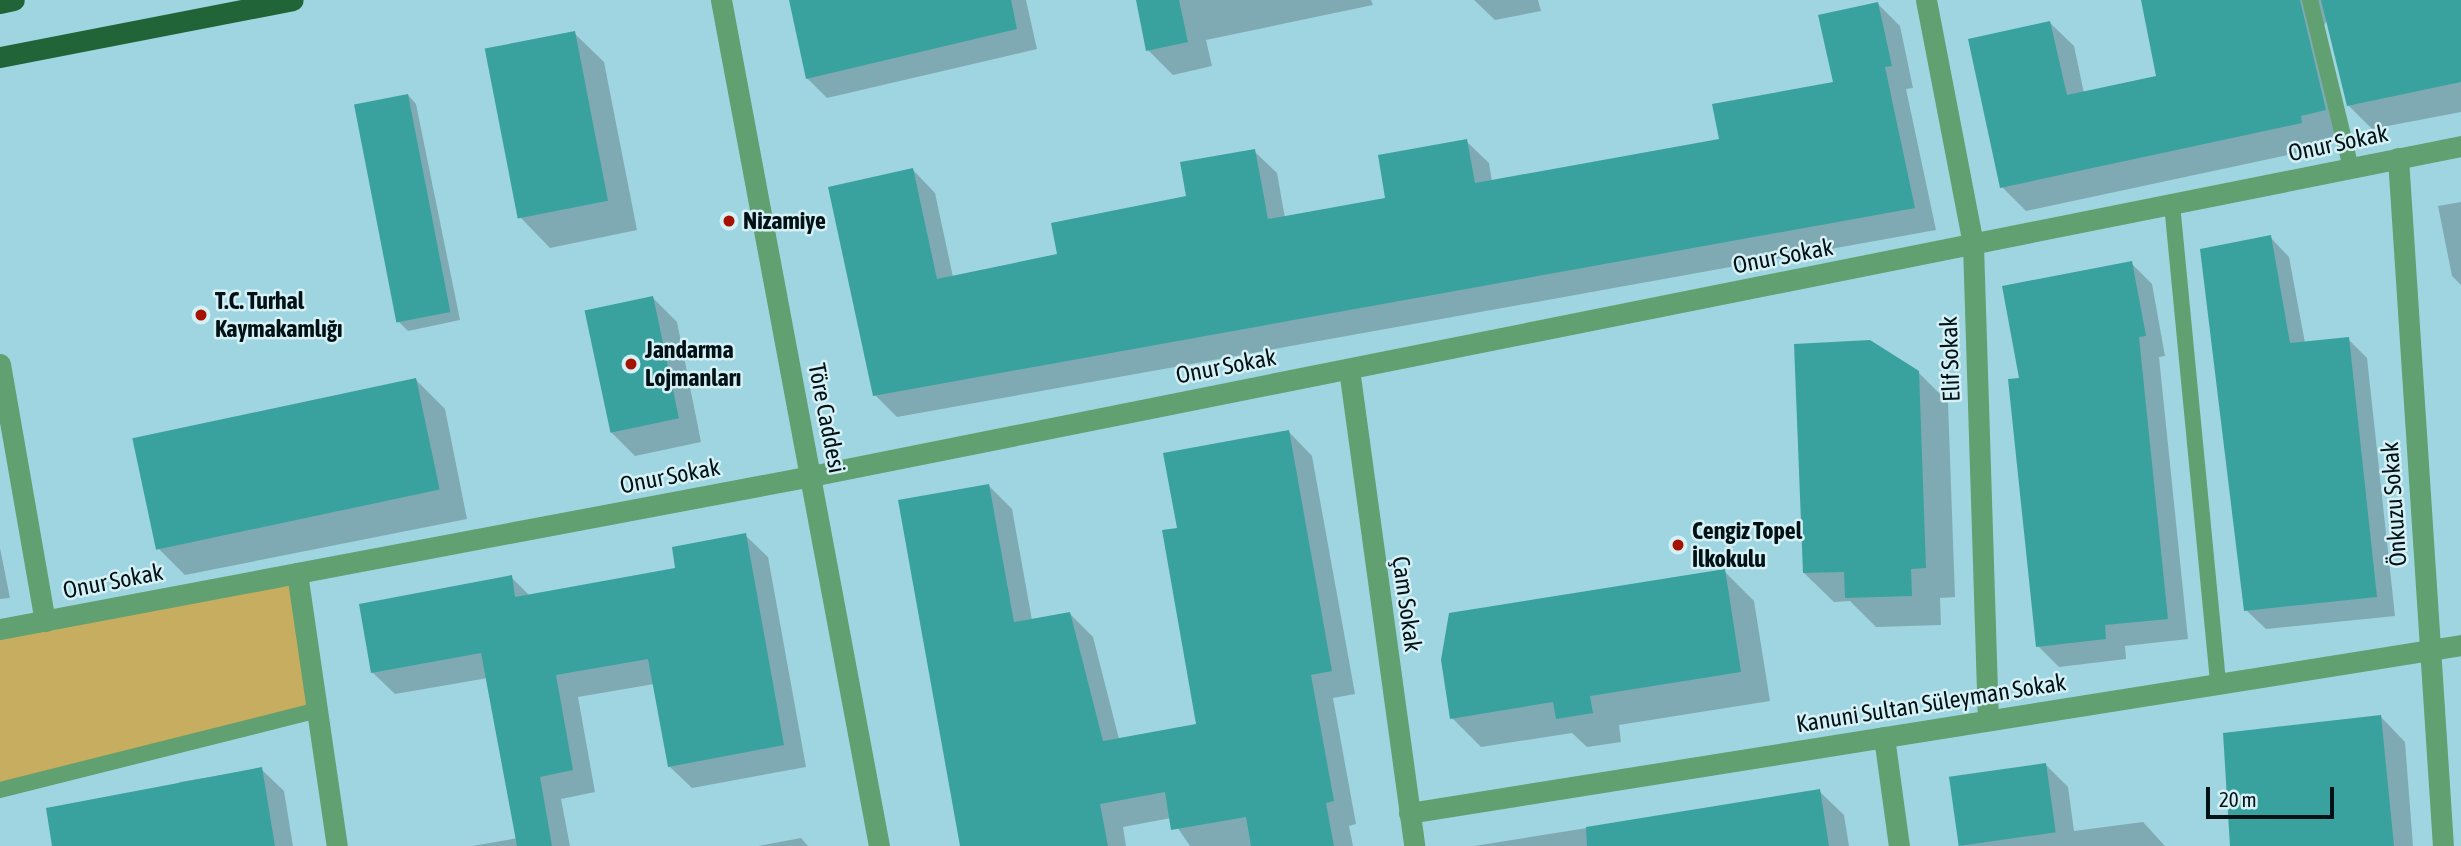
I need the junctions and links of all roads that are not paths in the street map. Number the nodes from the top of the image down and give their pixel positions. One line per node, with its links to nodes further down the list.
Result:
1 (14, 0): 6 (highway)
2 (292, 0): 7 (highway)
3 (721, 0): 15 (street, Töre Caddesi)
4 (1926, 0): 12 (street, Elif Sokak)
5 (2310, 0): 10 (lane)
6 (0, 3)
7 (0, 57)
8 (2461, 146): 9 (street, Onur Sokak)
9 (2398, 158): 10 (street, Onur Sokak); 20 (street, Önkuzu Sokak)
10 (2350, 167): 11 (street, Onur Sokak)
11 (2172, 205): 12 (street, Onur Sokak); 21 (lane)
12 (1973, 245): 14 (street, Onur Sokak); 23 (street, Elif Sokak)
13 (0, 364): 17 (street)
14 (1349, 369): 15 (street, Onur Sokak); 26 (street, Çam Sokak)
15 (811, 476): 16 (street, Onur Sokak); 28 (street, Töre Caddesi)
16 (296, 573): 17 (street, Onur Sokak); 22 (street)
17 (45, 621): 18 (street, Onur Sokak)
18 (0, 629)
19 (2461, 645): 20 (street, Kanuni Sultan Süleyman Sokak)
20 (2430, 650): 21 (street, Kanuni Sultan Süleyman Sokak); 31 (street, Önkuzu Sokak)
21 (2218, 684): 23 (street, Kanuni Sultan Süleyman Sokak)
22 (315, 711): 25 (lane); 27 (street)
23 (1988, 720): 24 (street, Kanuni Sultan Süleyman Sokak)
24 (1884, 737): 26 (street, Kanuni Sultan Süleyman Sokak); 30 (street)
25 (0, 790)
26 (1409, 813): 29 (street, Çam Sokak)
27 (337, 846)
28 (879, 846)
29 (1414, 846)
30 (1899, 846)
31 (2443, 846)

